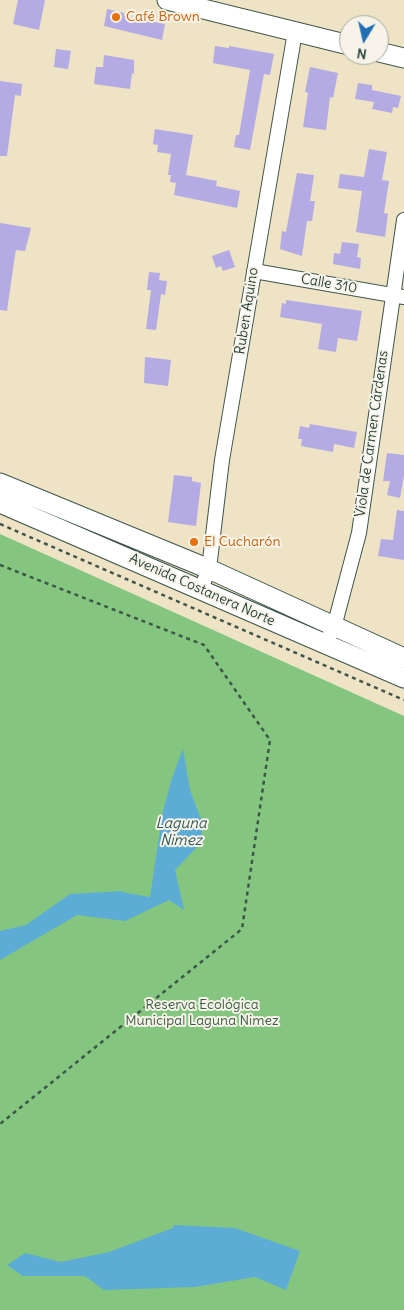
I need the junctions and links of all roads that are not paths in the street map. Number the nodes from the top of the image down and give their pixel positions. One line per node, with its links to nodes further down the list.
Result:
1 (167, 0): 2 (street)
2 (295, 32): 3 (street); 7 (street, Ruben Aquino)
3 (339, 43)
4 (389, 54): 5 (street)
5 (404, 58)
6 (404, 220): 8 (street, Viola de Carmen Cárdenas)
7 (254, 271): 8 (street, Calle 310); 11 (street, Ruben Aquino)
8 (398, 296): 13 (street, Viola de Carmen Cárdenas)
9 (0, 483): 11 (street, Avenida Costanera Norte)
10 (0, 503): 12 (street, Avenida Costanera Norte)
11 (209, 569): 12 (street, Ruben Aquino); 13 (street, Avenida Costanera Norte)
12 (201, 589): 14 (street, Avenida Costanera Norte)
13 (334, 627): 14 (street, Viola de Carmen Cárdenas); 15 (street, Avenida Costanera Norte)
14 (326, 644): 16 (street, Avenida Costanera Norte)
15 (404, 658)
16 (404, 678)

